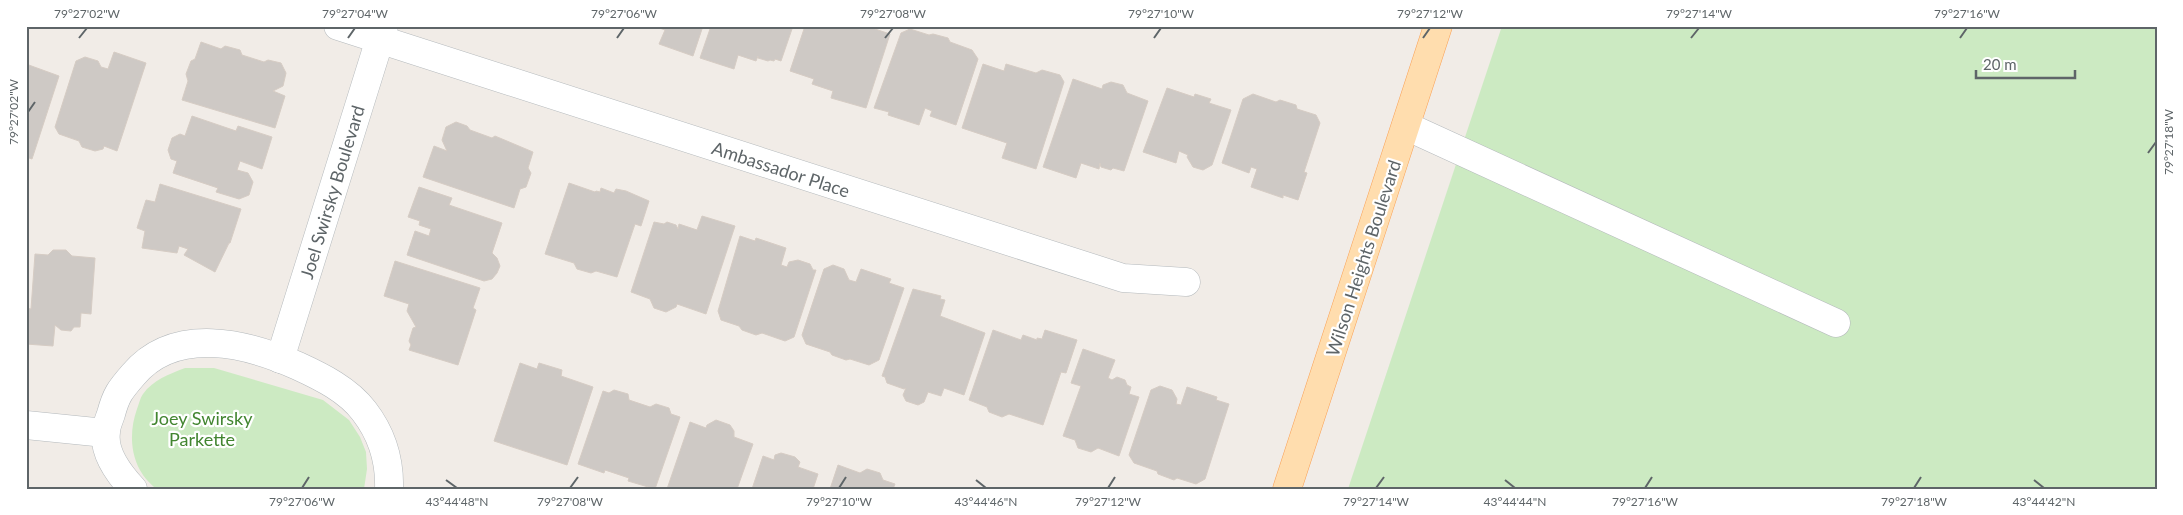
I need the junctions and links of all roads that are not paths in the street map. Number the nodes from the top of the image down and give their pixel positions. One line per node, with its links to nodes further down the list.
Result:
1 (338, 26): 3 (street, Ambassador Place)
2 (1438, 26): 4 (main road, Wilson Heights Boulevard)
3 (382, 33): 5 (street, Ambassador Place); 7 (street, Joel Swirsky Boulevard)
4 (1406, 126): 6 (street); 12 (main road, Wilson Heights Boulevard)
5 (1186, 282)
6 (1836, 323)
7 (280, 359): 9 (street); 11 (street)
8 (26, 425): 9 (street)
9 (105, 433): 10 (street)
10 (133, 489)
11 (389, 489)
12 (1287, 489)

